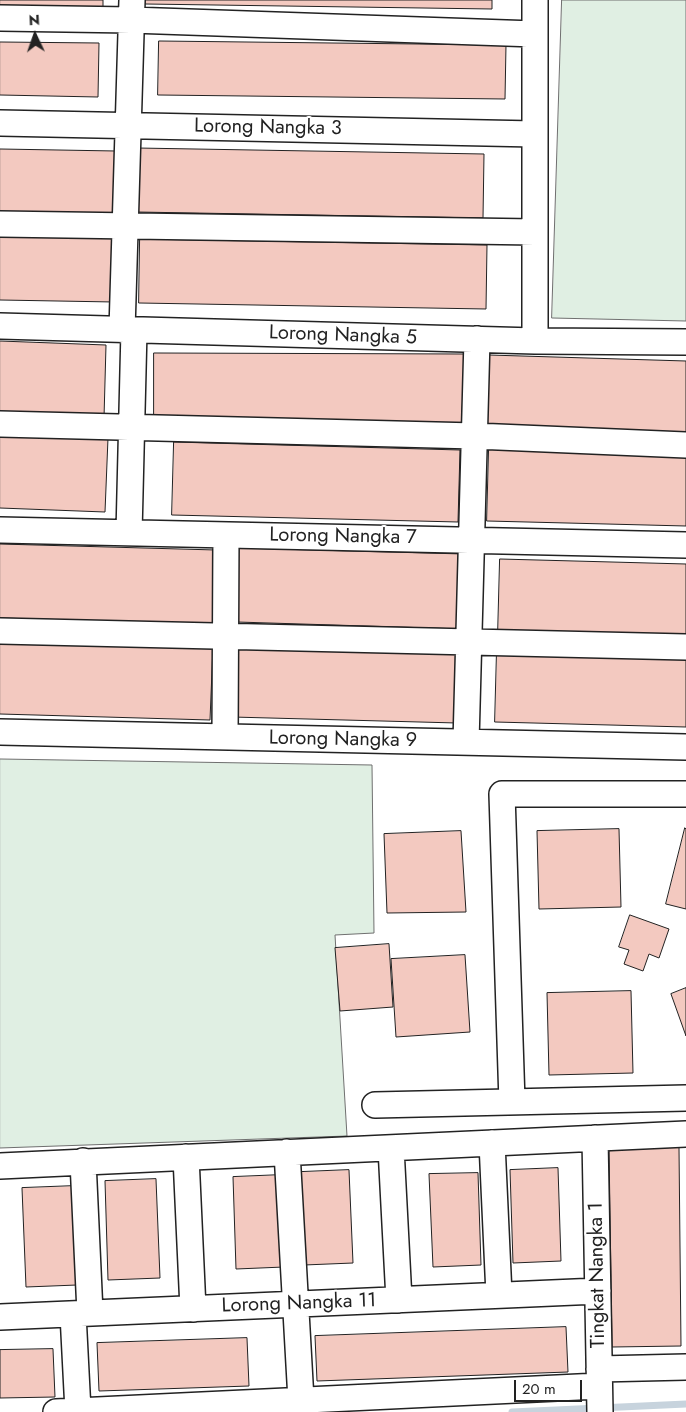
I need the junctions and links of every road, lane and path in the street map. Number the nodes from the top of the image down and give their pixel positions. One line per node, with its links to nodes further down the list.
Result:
1 (535, 0): 4 (street)
2 (132, 10): 3 (street); 4 (street); 6 (street)
3 (0, 18)
4 (535, 34): 7 (street)
5 (0, 123): 6 (street, Lorong Nangka 3)
6 (127, 125): 7 (street, Lorong Nangka 3); 9 (street)
7 (535, 134): 10 (street)
8 (0, 224): 9 (street)
9 (125, 226): 10 (street); 12 (street)
10 (535, 232): 14 (street)
11 (0, 326): 12 (street, Lorong Nangka 5)
12 (128, 330): 13 (street, Lorong Nangka 5); 17 (street)
13 (477, 339): 14 (street, Lorong Nangka 5); 18 (street)
14 (535, 341): 15 (street, Lorong Nangka 5)
15 (686, 342)
16 (0, 424): 17 (street)
17 (131, 427): 18 (street); 21 (street)
18 (475, 436): 19 (street); 23 (street)
19 (686, 445)
20 (0, 530): 21 (street, Lorong Nangka 7)
21 (129, 533): 22 (street, Lorong Nangka 7)
22 (226, 535): 23 (street, Lorong Nangka 7); 26 (street)
23 (472, 540): 24 (street, Lorong Nangka 7); 27 (street)
24 (686, 545)
25 (0, 631): 26 (street)
26 (225, 635): 27 (street); 30 (street)
27 (469, 641): 28 (street); 31 (street)
28 (686, 647)
29 (0, 732): 30 (street, Lorong Nangka 9)
30 (225, 737): 31 (street, Lorong Nangka 9)
31 (466, 742): 32 (street, Lorong Nangka 9)
32 (686, 747)
33 (686, 794): 35 (street)
34 (686, 1098): 35 (street)
35 (512, 1102): 36 (street)
36 (375, 1105)
37 (686, 1134): 38 (street)
38 (595, 1138): 39 (street); 45 (street, Tingkat Nangka 1)
39 (492, 1143): 40 (street); 46 (street)
40 (391, 1148): 41 (street); 47 (street)
41 (287, 1152): 42 (street); 48 (street)
42 (186, 1157): 43 (street); 49 (street)
43 (83, 1162): 44 (street); 50 (street)
44 (0, 1166)
45 (598, 1291): 46 (street, Lorong Nangka 11); 53 (street, Tingkat Nangka 1)
46 (499, 1295): 47 (street, Lorong Nangka 11)
47 (399, 1300): 48 (street, Lorong Nangka 11)
48 (295, 1304): 49 (street, Lorong Nangka 11); 54 (street)
49 (193, 1309): 50 (street, Lorong Nangka 11)
50 (81, 1314): 51 (street, Lorong Nangka 11); 55 (street)
51 (0, 1317)
52 (686, 1368): 53 (street)
53 (599, 1390): 54 (street)
54 (301, 1400): 55 (street)
55 (67, 1411)

